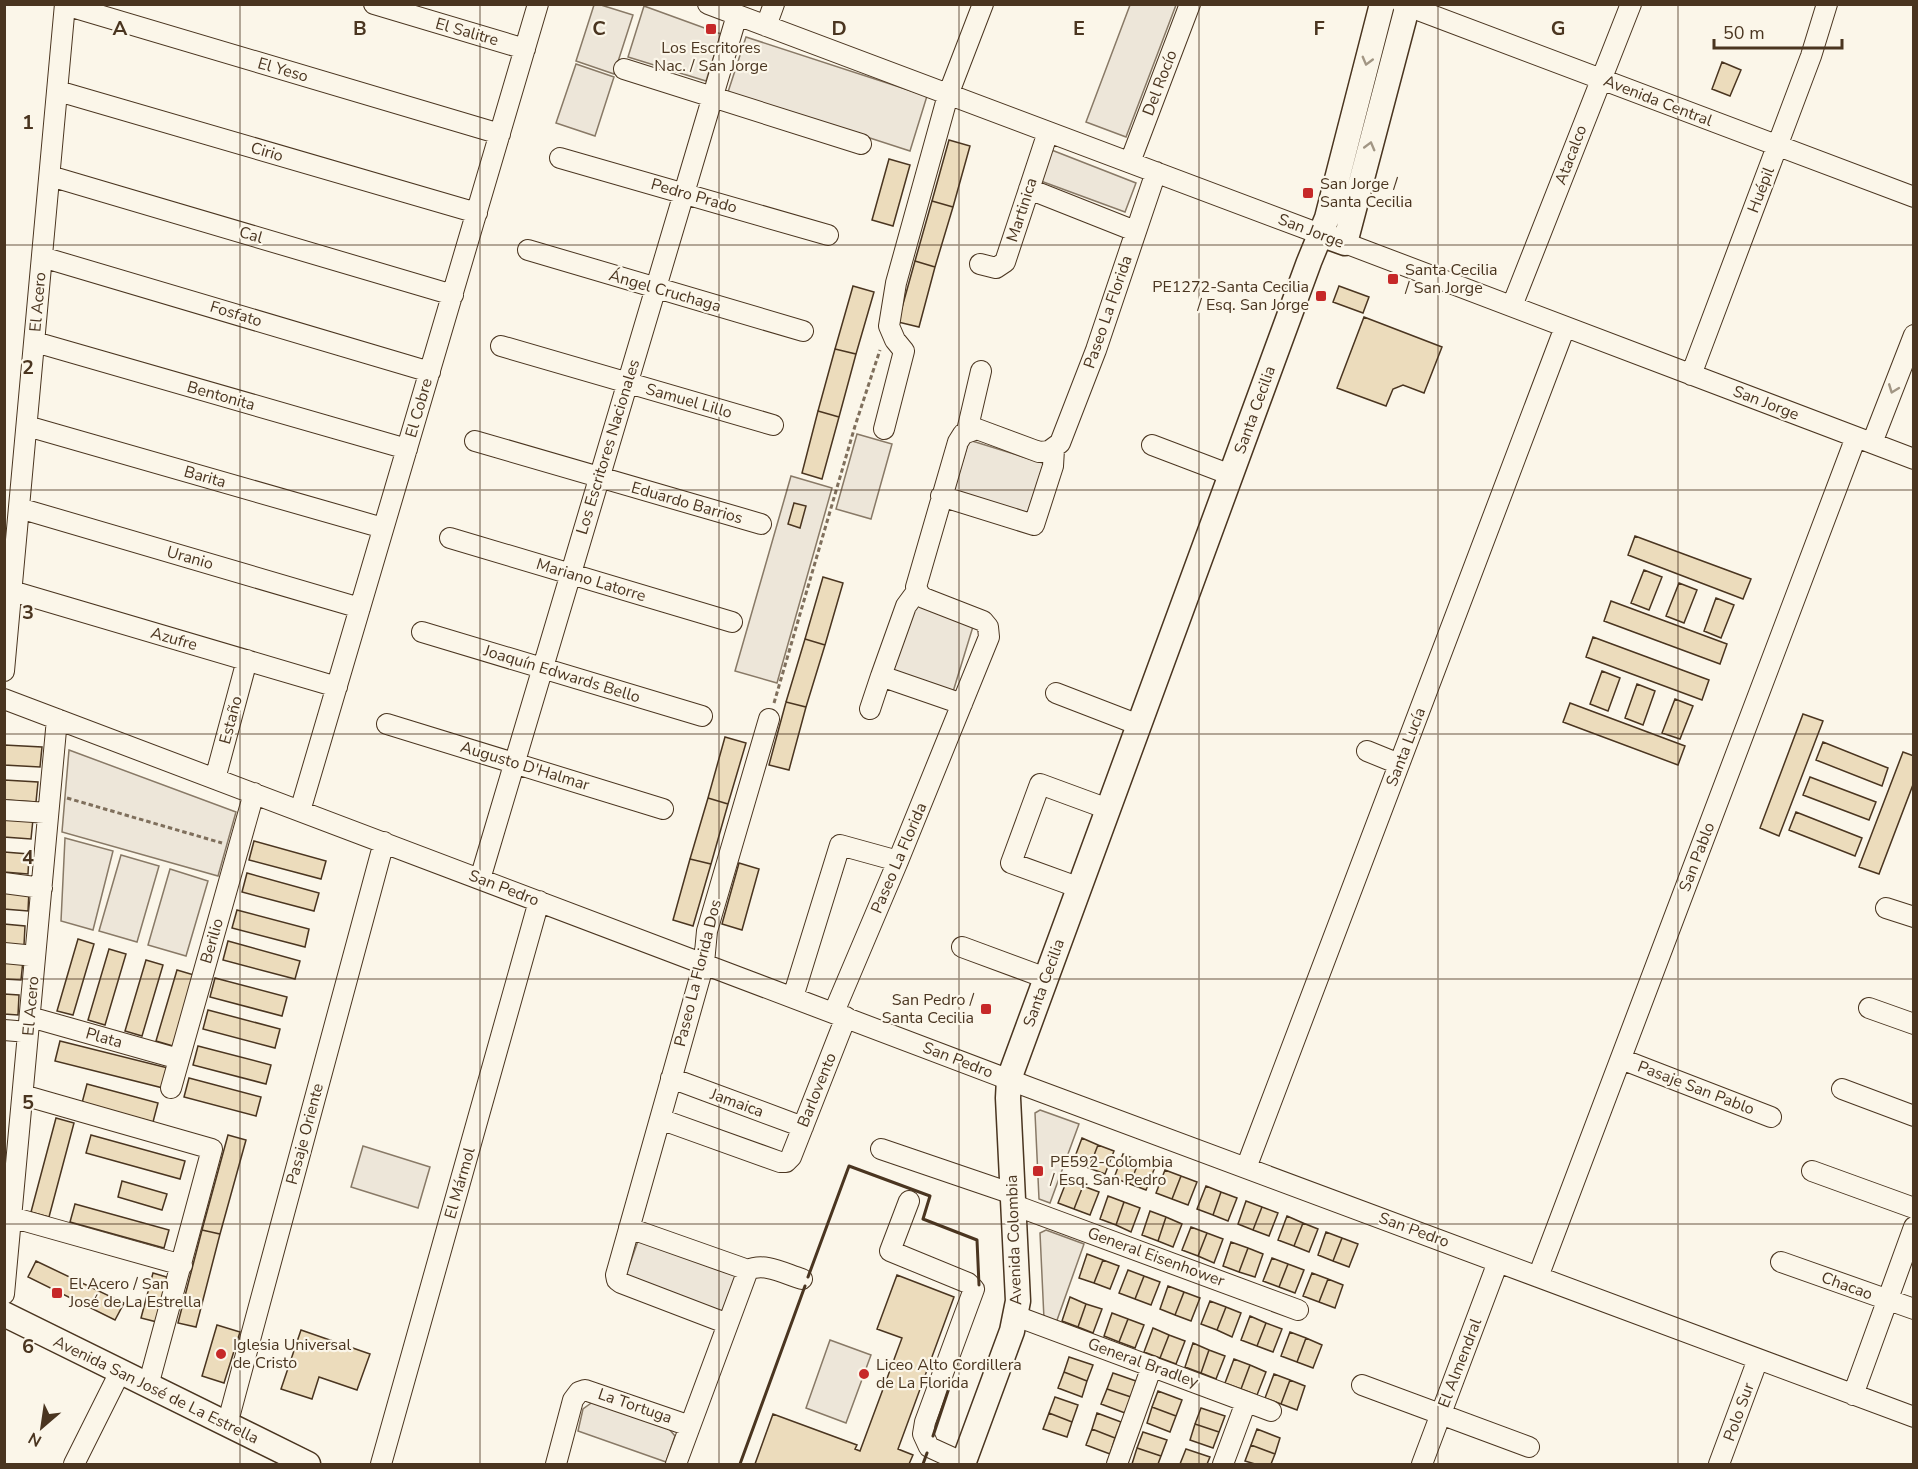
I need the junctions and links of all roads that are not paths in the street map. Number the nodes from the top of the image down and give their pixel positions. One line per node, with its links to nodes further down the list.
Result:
1 (374, 4): 14 (street, El Salitre)
2 (538, 4): 14 (street, El Cobre)
3 (708, 4): 12 (street, San Jorge)
4 (774, 4): 13 (street)
5 (983, 4): 18 (street)
6 (1190, 4): 25 (street, Del Rocío)
7 (1382, 4): 33 (main road, Santa Cecilia, one-way to 33)
8 (1631, 4): 16 (street, Atacalco)
9 (1827, 4): 23 (street, Huépil)
10 (65, 5): 17 (street, El Acero); 21 (street, El Yeso)
11 (1406, 5): 16 (street, Avenida Central); 35 (main road, one-way to 11)
12 (737, 15): 13 (street, San Jorge); 19 (street, Los Escritores Nacionales)
13 (766, 26): 18 (street, San Jorge)
14 (525, 49): 21 (street, El Cobre)
15 (624, 69): 19 (street)
16 (1600, 79): 23 (street, Avenida Central); 41 (street, Atacalco)
17 (58, 91): 27 (street, El Acero); 31 (street, Cirio)
18 (948, 95): 20 (street, San Jorge); 53 (street)
19 (713, 96): 22 (street); 29 (street, Los Escritores Nacionales)
20 (1048, 132): 25 (street, San Jorge); 28 (street, Martinica)
21 (500, 134): 31 (street, El Cobre)
22 (861, 144)
23 (1778, 146): 30 (street, Avenida Central); 49 (street, Huépil)
24 (560, 158): 29 (street, Pedro Prado)
25 (1130, 162): 26 (street, San Jorge)
26 (1156, 172): 32 (street, Paseo La Florida); 33 (street, San Jorge)
27 (50, 176): 37 (street, El Acero); 40 (street, Cal)
28 (1029, 189): 32 (street); 38 (street, Martinica)
29 (684, 193): 34 (street, Pedro Prado); 39 (street, Los Escritores Nacionales)
30 (1914, 197)
31 (477, 213): 40 (street, El Cobre)
32 (1135, 231): 59 (street, Paseo La Florida)
33 (1320, 234): 35 (main road, San Jorge); 61 (main road, Santa Cecilia)
34 (828, 235)
35 (1345, 243): 41 (street, San Jorge)
36 (528, 250): 39 (street, Ángel Cruchaga)
37 (42, 257): 45 (street, El Acero); 48 (street, Fosfato)
38 (980, 264)
39 (656, 288): 43 (street, Ángel Cruchaga); 50 (street, Los Escritores Nacionales)
40 (453, 295): 48 (street, El Cobre)
41 (1512, 306): 42 (street, San Jorge)
42 (1565, 327): 49 (street, San Jorge); 90 (street, Santa Lucía)
43 (802, 331)
44 (1914, 335): 55 (street, San Pablo, one-way to 55)
45 (35, 342): 52 (street, El Acero); 58 (street, Bentonita)
46 (501, 346): 50 (street, Samuel Lillo)
47 (981, 371): 54 (street)
48 (430, 372): 58 (street, El Cobre)
49 (1691, 375): 55 (street, San Jorge)
50 (628, 383): 51 (street, Samuel Lillo); 62 (street, Los Escritores Nacionales)
51 (773, 425)
52 (27, 426): 64 (street, El Acero); 66 (street, Barita)
53 (884, 429)
54 (967, 431): 59 (street); 63 (street)
55 (1864, 440): 60 (street, San Jorge); 119 (street, San Pablo)
56 (475, 441): 62 (street, Eduardo Barrios)
57 (1152, 445): 61 (street)
58 (407, 449): 66 (street, El Cobre)
59 (1054, 449): 63 (street, Paseo La Florida)
60 (1914, 459)
61 (1231, 475): 87 (main road, Santa Cecilia)
62 (599, 477): 65 (street, Eduardo Barrios); 68 (street, Los Escritores Nacionales)
63 (942, 496): 70 (street)
64 (20, 508): 69 (street, El Acero); 71 (street, Uranio)
65 (761, 524)
66 (383, 528): 71 (street, El Cobre)
67 (450, 538): 68 (street, Mariano Latorre)
68 (571, 574): 72 (street, Mariano Latorre); 75 (street, Los Escritores Nacionales)
69 (12, 591): 74 (street, Azufre); 76 (street, El Acero)
70 (917, 591): 77 (street); 81 (street, Paseo La Florida)
71 (360, 608): 78 (street, El Cobre)
72 (732, 622)
73 (422, 632): 75 (street, Joaquín Edwards Bello)
74 (247, 660): 78 (street, Azufre); 91 (street, Estaño)
75 (543, 668): 83 (street, Joaquín Edwards Bello); 89 (street, Los Escritores Nacionales)
76 (4, 671)
77 (881, 676): 81 (street); 82 (street)
78 (337, 687): 96 (street, El Cobre)
79 (1056, 693): 87 (street)
80 (4, 699): 84 (street, San Pedro)
81 (962, 704): 99 (street, Paseo La Florida)
82 (870, 709)
83 (702, 716)
84 (57, 719): 91 (street, San Pedro); 97 (street, El Acero)
85 (769, 719): 110 (street, Paseo La Florida Dos)
86 (387, 724): 89 (street, Augusto D'Halmar)
87 (1139, 725): 94 (main road, Santa Cecilia)
88 (1366, 751): 90 (street)
89 (514, 763): 93 (street, Augusto D'Halmar); 100 (street, Los Escritores Nacionales)
90 (1399, 764): 130 (street, Santa Lucía)
91 (215, 779): 92 (street, San Pedro)
92 (254, 793): 96 (street, San Pedro); 118 (street, Berilio)
93 (663, 809)
94 (1108, 809): 103 (main road, Santa Cecilia); 103 (street)
95 (4, 810): 97 (street)
96 (300, 810): 98 (street, San Pedro)
97 (48, 813): 102 (street, El Acero)
98 (384, 842): 100 (street, San Pedro); 162 (street, Pasaje Oriente)
99 (898, 861): 112 (street); 114 (street, Paseo La Florida)
100 (480, 879): 104 (street, San Pedro)
101 (4, 883): 102 (street)
102 (42, 888): 109 (street, El Acero)
103 (1080, 888): 111 (main road, Santa Cecilia)
104 (539, 901): 110 (street, San Pedro); 167 (street, El Mármol)
105 (1886, 908): 106 (street)
106 (1914, 917)
107 (962, 947): 111 (street)
108 (4, 953): 109 (street)
109 (35, 956): 116 (street, El Acero)
110 (704, 963): 112 (street, San Pedro); 120 (street, Paseo La Florida Dos)
111 (1046, 978): 121 (main road, Santa Cecilia)
112 (793, 997): 114 (street, San Pedro)
113 (1869, 1008): 115 (street)
114 (840, 1015): 121 (street, San Pedro); 128 (street, Barlovento)
115 (1914, 1024)
116 (29, 1025): 117 (street, Plata); 118 (street, Plata); 124 (street, El Acero)
117 (4, 1030)
118 (179, 1059): 122 (street, Berilio)
119 (1621, 1059): 126 (street, Pasaje San Pablo); 143 (street, San Pablo)
120 (671, 1078): 127 (street, Paseo La Florida Dos); 128 (street, Jamaica)
121 (1009, 1079): 130 (street, San Pedro); 133 (main road, Avenida Colombia)
122 (171, 1088)
123 (1842, 1089): 125 (street)
124 (16, 1098): 131 (street, El Acero); 141 (street)
125 (1914, 1116)
126 (1771, 1117)
127 (660, 1119): 128 (street, Barlovento); 138 (street, Paseo La Florida Dos)
128 (803, 1127)
129 (881, 1149): 133 (street, General Eisenhower)
130 (1246, 1168): 139 (street, San Pedro)
131 (10, 1171): 136 (street, El Acero)
132 (1812, 1171): 135 (street)
133 (1013, 1200): 148 (street, General Eisenhower); 150 (main road, Avenida Colombia)
134 (909, 1201): 170 (street)
135 (1914, 1208)
136 (11, 1218): 141 (street); 145 (street, El Acero)
137 (1914, 1227): 146 (street)
138 (629, 1228): 142 (street); 151 (street, Paseo La Florida Dos)
139 (1498, 1262): 143 (street, San Pedro); 160 (street, El Almendral)
140 (1781, 1262): 146 (street, Chacao)
141 (182, 1265): 156 (street)
142 (748, 1270): 144 (street); 151 (street)
143 (1538, 1277): 152 (street, San Pedro)
144 (802, 1279)
145 (4, 1294)
146 (1887, 1300): 147 (street, Chacao); 157 (street)
147 (1914, 1309)
148 (1298, 1310)
149 (4, 1314): 154 (main road, Avenida San José de La Estrella)
150 (1016, 1316): 153 (street, General Bradley); 170 (main road, Avenida Colombia)
151 (728, 1324): 163 (street)
152 (1758, 1359): 157 (street, San Pedro); 174 (street, Polo Sur)
153 (1152, 1366): 158 (street, General Bradley); 171 (street)
154 (120, 1372): 156 (main road, Avenida San José de La Estrella); 165 (street)
155 (1362, 1385): 160 (street)
156 (148, 1386): 162 (main road, Avenida San José de La Estrella)
157 (1853, 1395): 161 (street, San Pedro)
158 (1246, 1402): 159 (street, General Bradley); 172 (street)
159 (1271, 1411)
160 (1441, 1414): 164 (street); 173 (street, El Almendral)
161 (1914, 1417)
162 (227, 1425): 166 (main road, Avenida San José de La Estrella)
163 (690, 1426): 168 (street, La Tortuga); 169 (street)
164 (1529, 1447)
165 (74, 1464)
166 (308, 1464)
167 (381, 1464)
168 (556, 1464)
169 (676, 1464)
170 (964, 1464)
171 (1117, 1464)
172 (1223, 1464)
173 (1422, 1464)
174 (1719, 1464)

